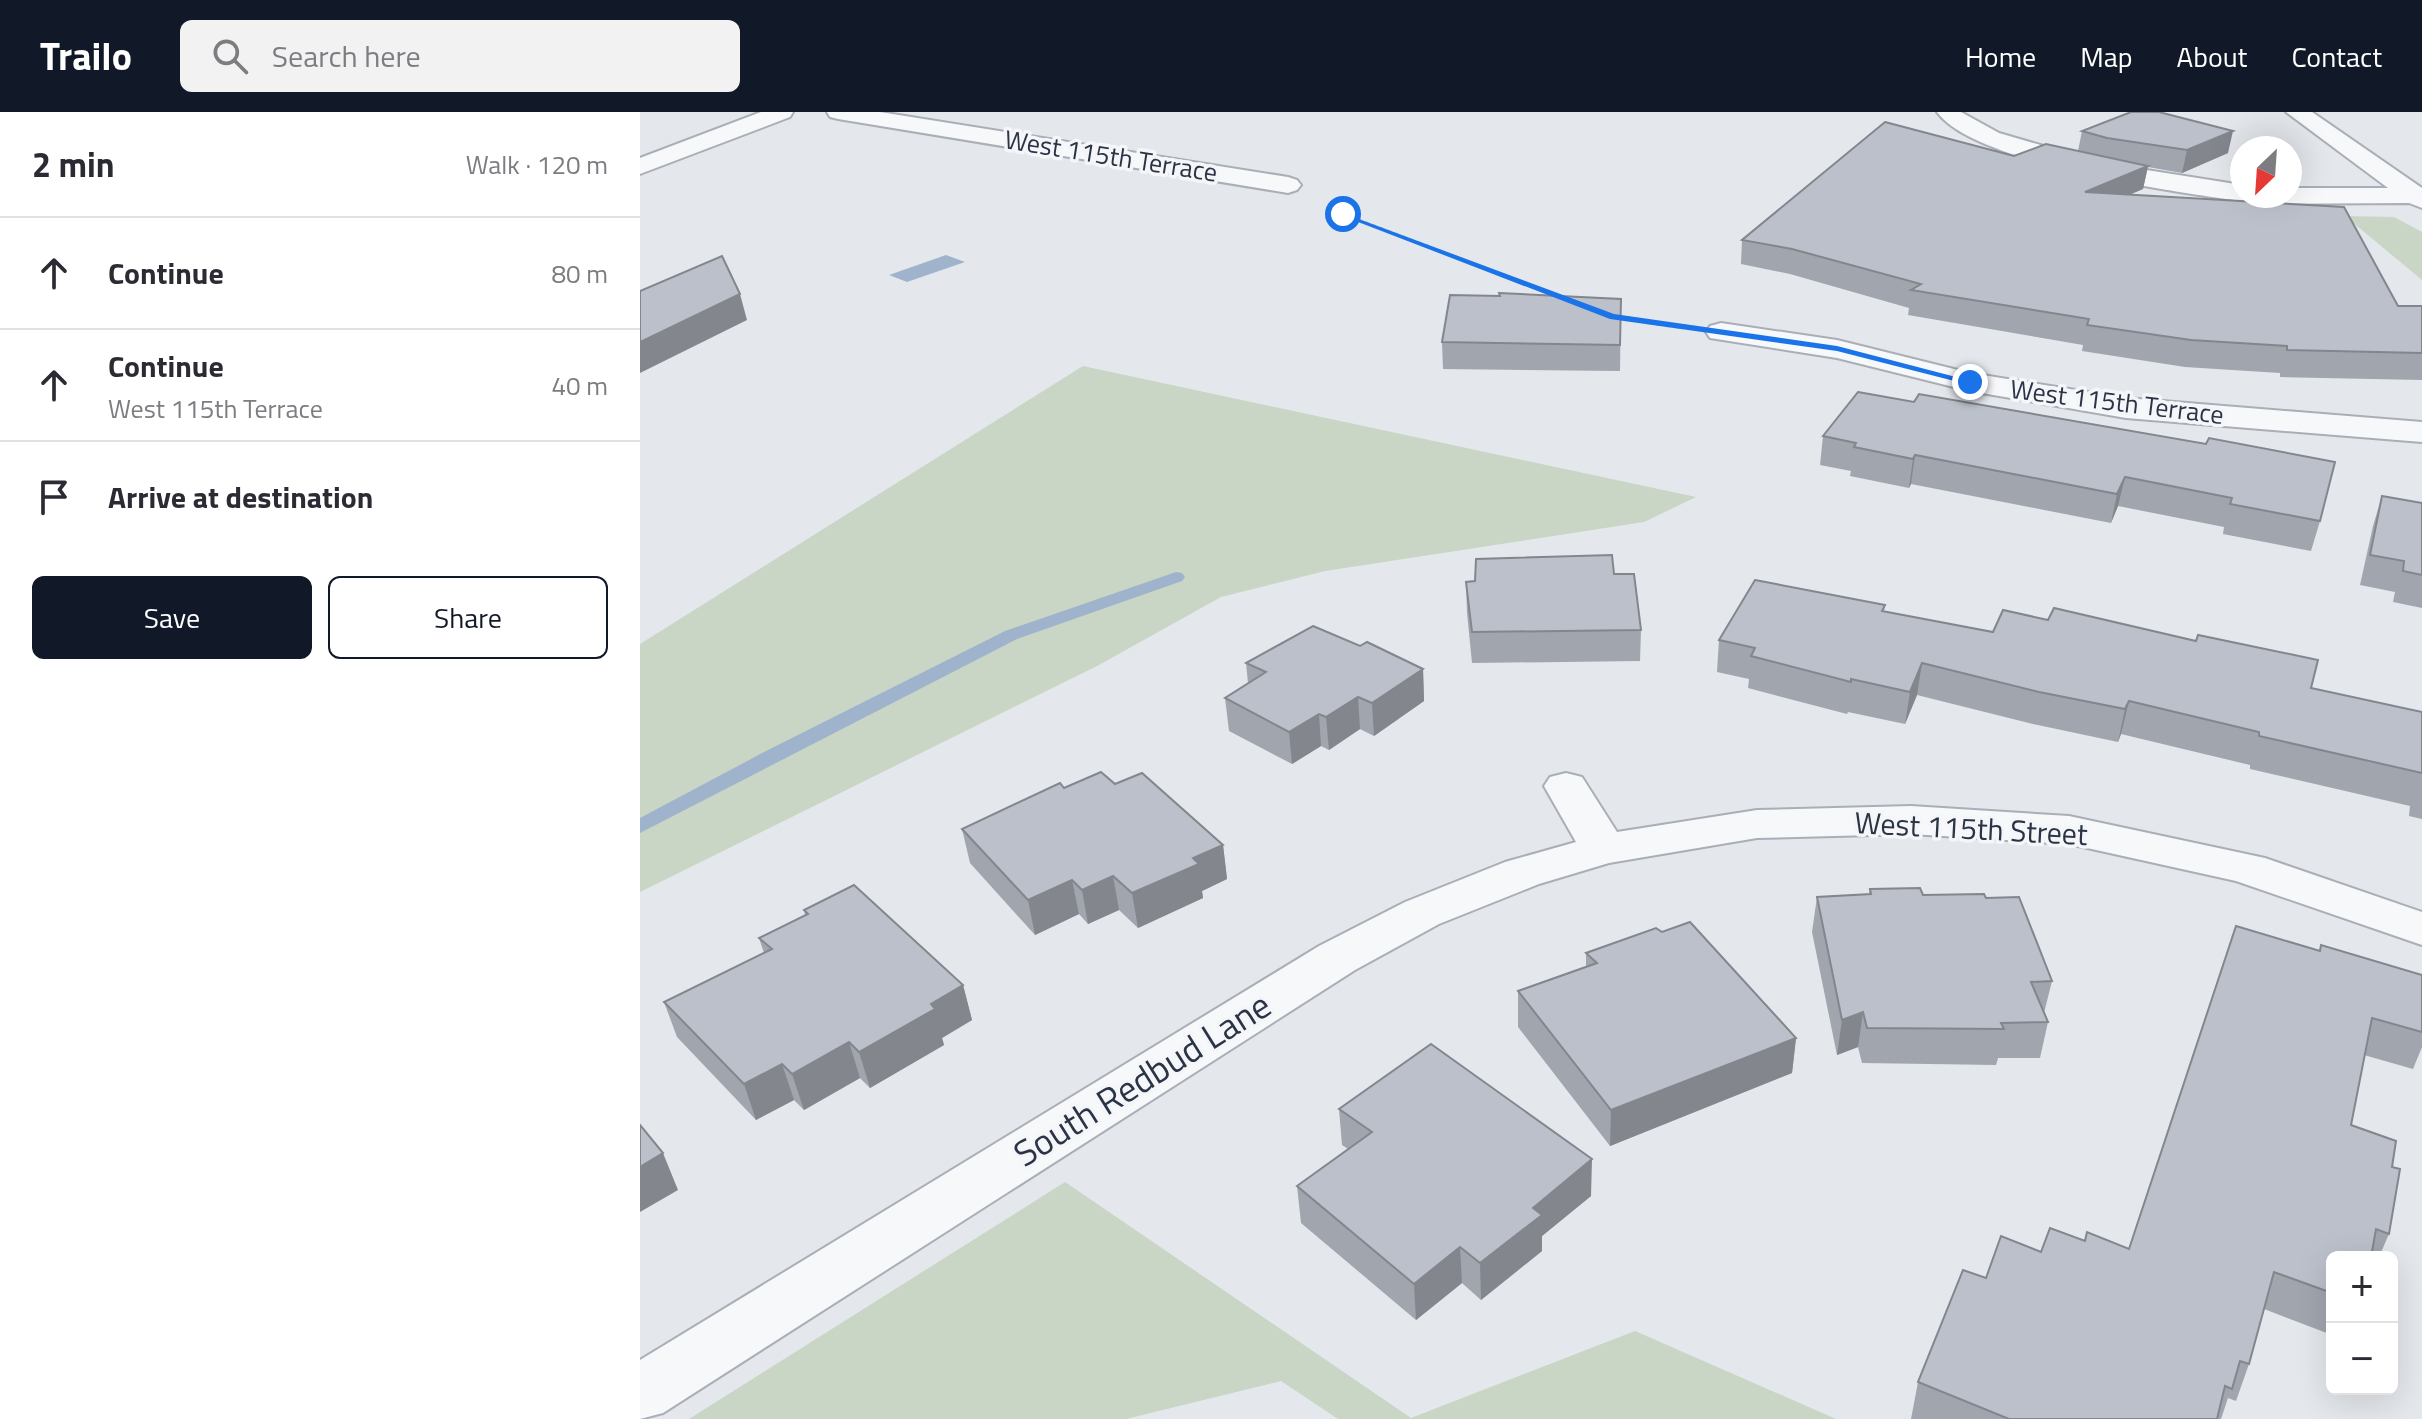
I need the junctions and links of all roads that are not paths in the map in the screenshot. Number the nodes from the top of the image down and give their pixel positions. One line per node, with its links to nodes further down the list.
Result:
1 (782, 112): 5 (street)
2 (838, 112): 6 (street, West 115th Terrace)
3 (1948, 112): 7 (street)
4 (2297, 112): 9 (street)
5 (640, 167)
6 (1288, 185)
7 (2230, 192)
8 (2302, 196): 9 (street)
9 (2418, 198)
10 (1721, 332): 11 (street, West 115th Terrace)
11 (2422, 432)
12 (1566, 786): 13 (street)
13 (1604, 849): 14 (street, West 115th Street); 15 (street, South Redbud Lane)
14 (2422, 929)
15 (640, 1393)

